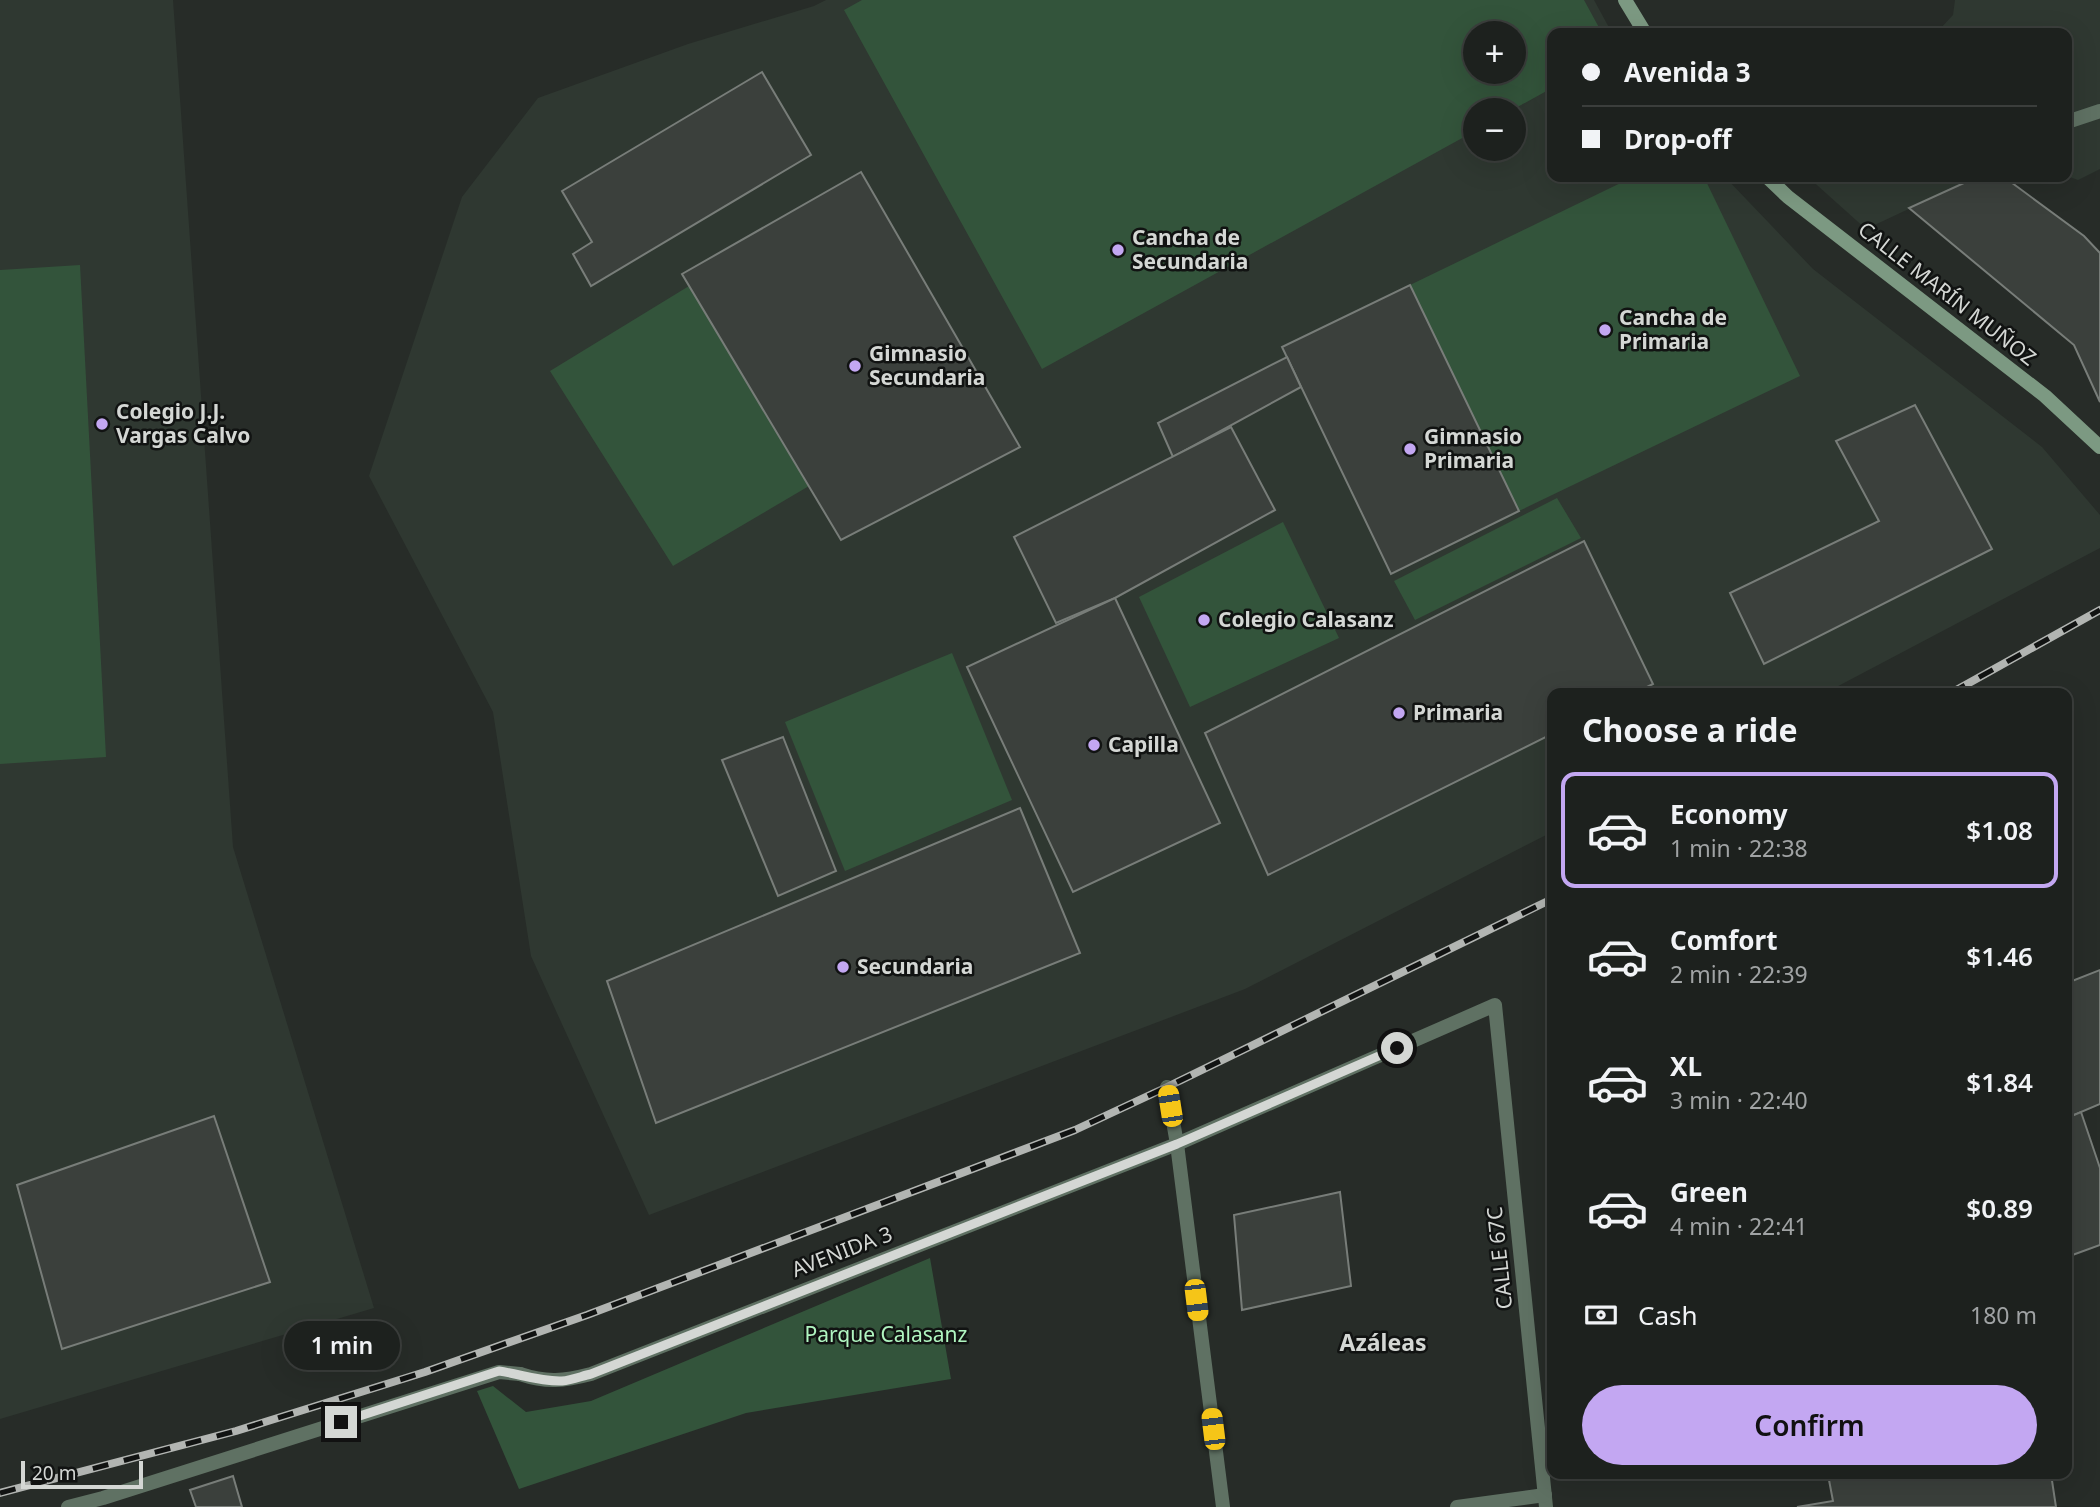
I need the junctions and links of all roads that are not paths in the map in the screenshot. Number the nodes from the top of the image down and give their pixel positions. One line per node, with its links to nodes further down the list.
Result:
1 (1625, 0): 2 (street)
2 (1642, 28)
3 (2100, 111): 4 (street)
4 (2072, 120)
5 (1772, 182): 6 (street, CALLE MARÍN MUÑOZ)
6 (2100, 447)
7 (1495, 1005): 9 (street, AVENIDA 3); 10 (street, CALLE 67C)
8 (1167, 1087): 9 (street)
9 (1177, 1144): 11 (street, AVENIDA 3); 12 (street)
10 (1545, 1501): 13 (street)
11 (68, 1507)
12 (1223, 1507)
13 (1457, 1507)

